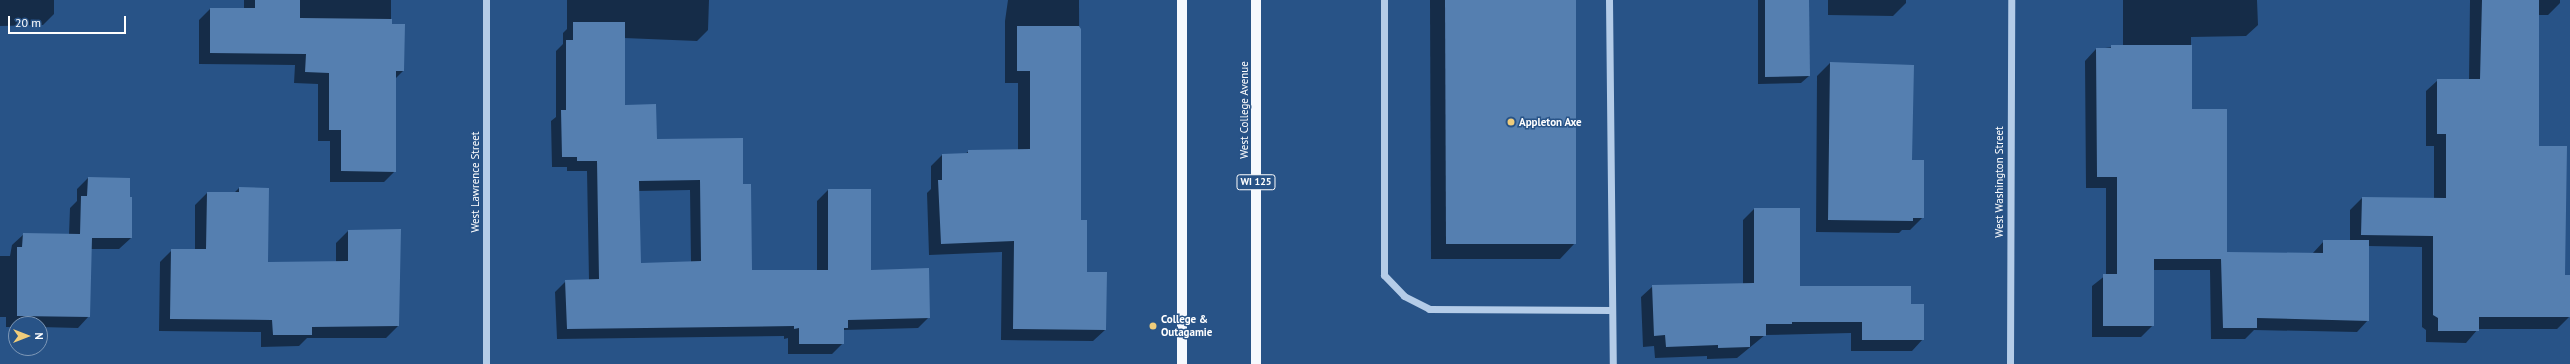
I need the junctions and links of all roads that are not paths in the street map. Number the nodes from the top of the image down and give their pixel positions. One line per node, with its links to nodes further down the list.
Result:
1 (486, 0): 8 (street, West Lawrence Street)
2 (1182, 0): 9 (main road)
3 (1256, 0): 10 (main road, West College Avenue / WI 125)
4 (1384, 0): 7 (street)
5 (1609, 0): 7 (street)
6 (2011, 0): 12 (street, West Washington Street)
7 (1612, 310): 11 (street)
8 (486, 364)
9 (1182, 364)
10 (1256, 364)
11 (1613, 364)
12 (2010, 364)

